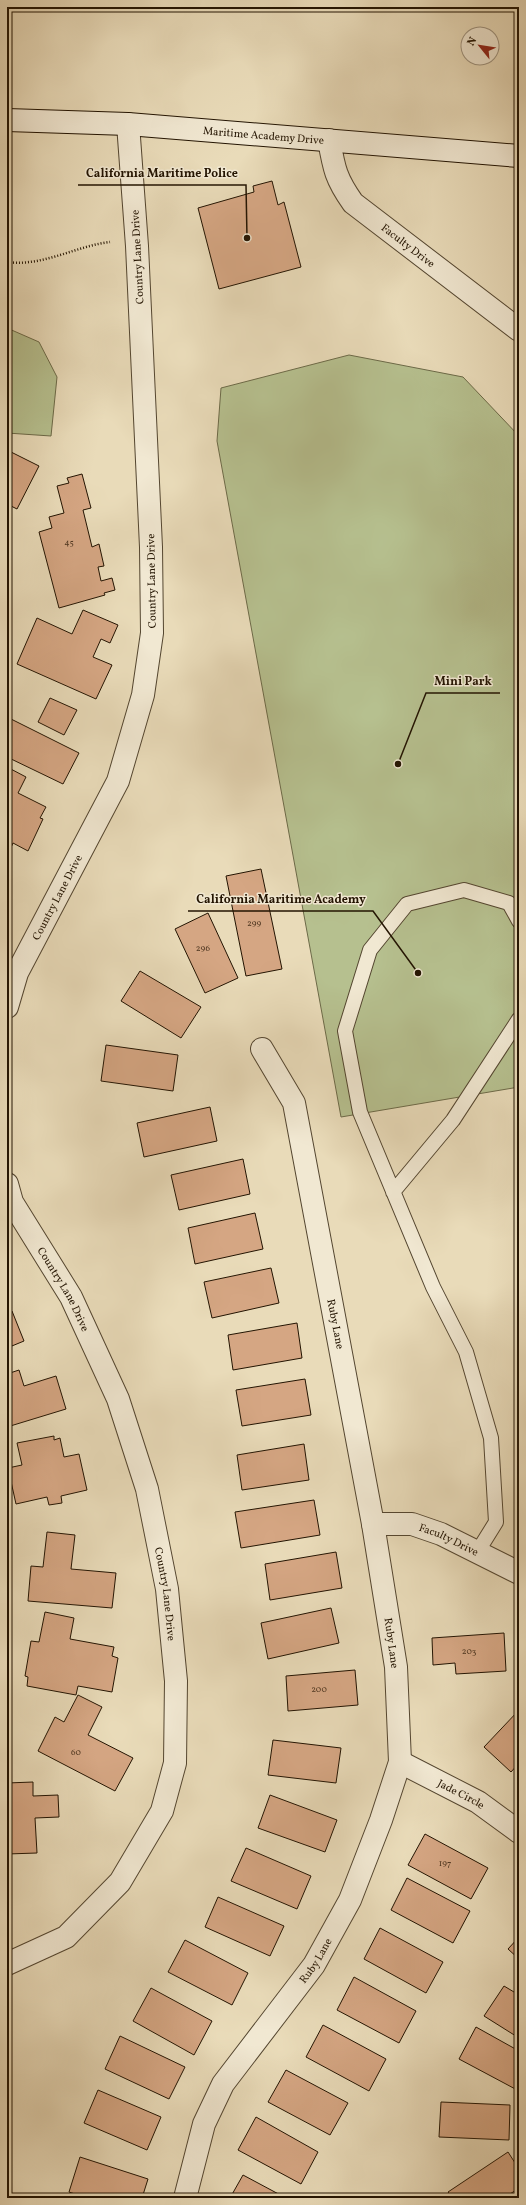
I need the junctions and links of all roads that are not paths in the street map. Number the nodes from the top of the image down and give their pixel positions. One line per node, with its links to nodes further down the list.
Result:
1 (7, 120): 2 (street, Maritime Academy Drive)
2 (128, 124): 3 (street, Maritime Academy Drive); 7 (street, Country Lane Drive)
3 (329, 140): 4 (street, Maritime Academy Drive); 5 (street, Faculty Drive)
4 (519, 156)
5 (519, 330)
6 (519, 921): 11 (lane)
7 (7, 1007)
8 (519, 1019): 11 (lane)
9 (262, 1049): 12 (street, Ruby Lane)
10 (7, 1184): 17 (street, Country Lane Drive)
11 (393, 1192): 13 (lane)
12 (373, 1524): 13 (street, Faculty Drive); 15 (street, Ruby Lane)
13 (478, 1551): 14 (street, Faculty Drive)
14 (519, 1573)
15 (400, 1762): 16 (street, Jade Circle); 18 (street, Ruby Lane)
16 (519, 1832)
17 (7, 1964)
18 (184, 2198)

